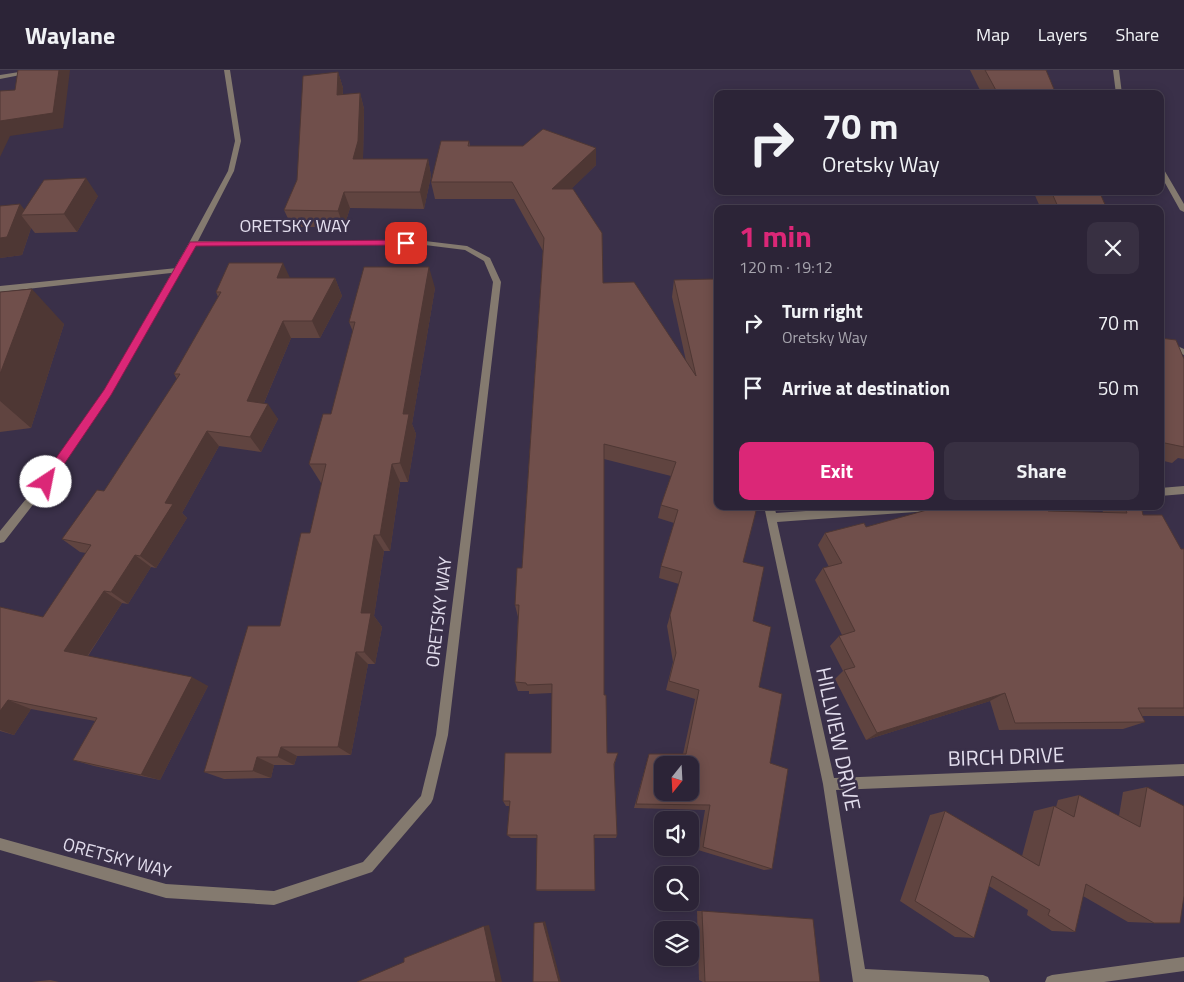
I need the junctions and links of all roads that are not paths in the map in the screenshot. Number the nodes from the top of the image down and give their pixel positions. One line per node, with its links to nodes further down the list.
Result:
1 (44, 70): 4 (street)
2 (227, 70): 8 (street)
3 (1116, 70): 5 (street)
4 (0, 77)
5 (1118, 90)
6 (1164, 175): 7 (street)
7 (1184, 210)
8 (193, 243): 9 (street); 20 (street, ORETSKY WAY)
9 (177, 270): 10 (street); 17 (street)
10 (0, 289)
11 (1164, 343): 12 (street)
12 (1184, 352)
13 (1184, 490): 14 (street)
14 (1164, 492)
15 (828, 510): 16 (street)
16 (770, 512): 19 (street, HILLVIEW DRIVE)
17 (0, 539)
18 (1184, 770): 19 (street, BIRCH DRIVE)
19 (829, 784): 22 (street, HILLVIEW DRIVE)
20 (0, 844)
21 (1184, 964): 24 (street)
22 (860, 979): 23 (street)
23 (983, 982)
24 (1052, 982)

